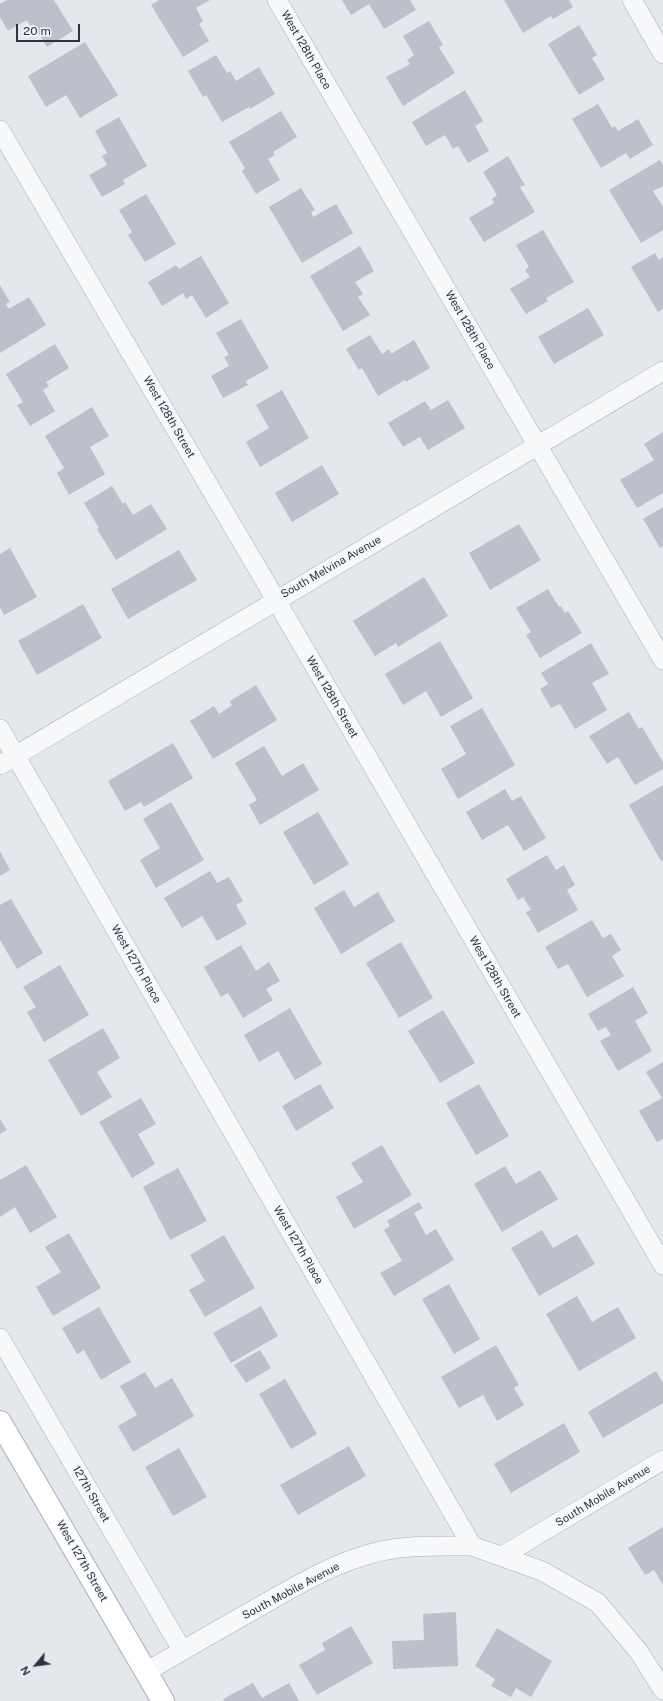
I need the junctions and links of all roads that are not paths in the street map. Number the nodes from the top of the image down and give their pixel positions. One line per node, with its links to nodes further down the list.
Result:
1 (277, 0): 6 (street, West 128th Place)
2 (632, 0): 3 (street)
3 (663, 54)
4 (0, 130): 7 (street, West 128th Street)
5 (663, 371): 6 (street, South Melvina Avenue)
6 (538, 446): 7 (street, South Melvina Avenue); 8 (street, West 128th Place)
7 (276, 600): 10 (street, South Melvina Avenue); 12 (street, West 128th Street)
8 (663, 660)
9 (0, 729): 10 (street, West 127th Place)
10 (16, 756): 11 (street, South Melvina Avenue); 16 (street, West 127th Place)
11 (0, 765)
12 (663, 1265)
13 (0, 1338): 18 (street, 127th Street)
14 (0, 1422): 19 (main road, West 127th Street)
15 (663, 1460): 17 (street, South Mobile Avenue)
16 (472, 1546): 17 (street); 18 (street, South Mobile Avenue)
17 (502, 1556): 20 (street)
18 (182, 1650): 19 (street, South Mobile Avenue)
19 (146, 1672): 21 (main road, West 127th Street)
20 (663, 1690)
21 (163, 1701)

